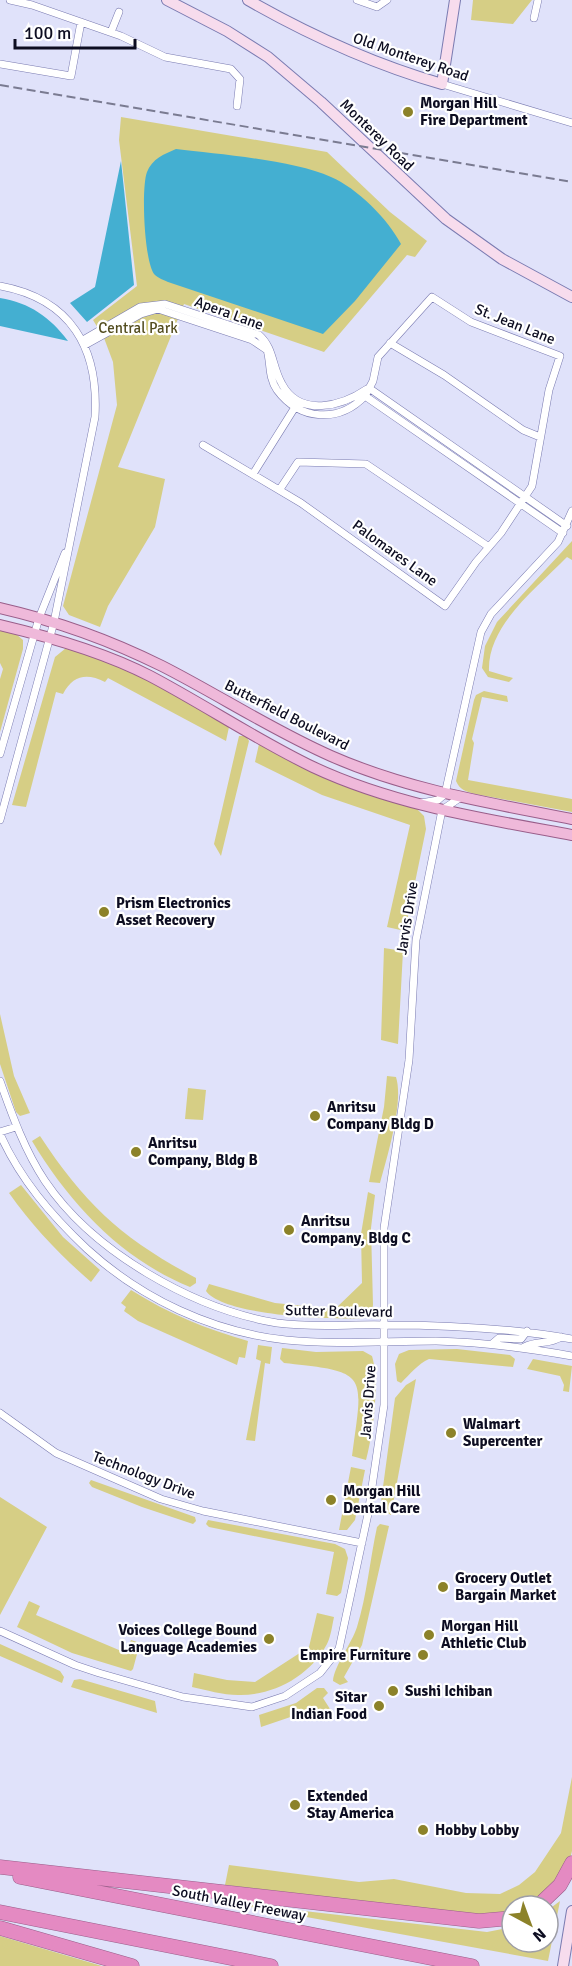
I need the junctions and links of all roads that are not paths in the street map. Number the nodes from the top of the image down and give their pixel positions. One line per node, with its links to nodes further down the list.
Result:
1 (10, 0): 8 (street)
2 (167, 0): 18 (main road, Monterey Road)
3 (248, 0): 14 (main road, Old Monterey Road)
4 (357, 0): 5 (street)
5 (387, 0)
6 (455, 0): 14 (main road)
7 (538, 0): 10 (street)
8 (33, 3): 11 (street)
9 (118, 12): 12 (street)
10 (534, 18)
11 (81, 22): 12 (street); 13 (street)
12 (111, 32): 15 (street)
13 (0, 64)
14 (442, 84): 16 (street, Old Monterey Road)
15 (237, 106)
16 (572, 123)
17 (0, 286): 19 (street)
18 (570, 294)
19 (84, 343): 23 (street, Apera Lane); 33 (street)
20 (390, 343): 21 (street, St. Jean Lane); 24 (street); 24 (street, St. Jean Lane)
21 (369, 388): 22 (street, Apera Lane); 23 (street); 28 (street)
22 (365, 396): 23 (street, Apera Lane); 29 (street)
23 (297, 404): 26 (street)
24 (540, 437): 28 (street, St. Jean Lane)
25 (203, 445): 26 (street, Palomares Lane)
26 (253, 474): 27 (street, Palomares Lane)
27 (280, 489): 34 (street); 34 (street, Palomares Lane)
28 (526, 499): 29 (street, St. Jean Lane); 31 (street)
29 (521, 506): 32 (street); 34 (street, Palomares Lane)
30 (572, 511): 31 (street)
31 (567, 526): 32 (street)
32 (563, 533): 42 (street)
33 (69, 543): 36 (street); 37 (street)
34 (489, 547)
35 (0, 608): 36 (main road, Butterfield Boulevard)
36 (39, 618): 37 (main road, Butterfield Boulevard); 39 (street)
37 (54, 622): 40 (street); 42 (main road, Butterfield Boulevard)
38 (0, 625): 39 (main road, Butterfield Boulevard)
39 (35, 633): 40 (main road, Butterfield Boulevard); 41 (street)
40 (49, 638): 44 (main road, Butterfield Boulevard); 47 (street)
41 (0, 754)
42 (445, 794): 43 (main road, Butterfield Boulevard); 44 (street)
43 (461, 797): 45 (street); 46 (main road, Butterfield Boulevard)
44 (420, 803): 45 (main road, Butterfield Boulevard)
45 (442, 810): 48 (main road, Butterfield Boulevard); 52 (street, Jarvis Drive)
46 (572, 819)
47 (0, 820)
48 (572, 835)
49 (0, 1082): 50 (street, Sutter Boulevard)
50 (16, 1127): 51 (street); 52 (street, Sutter Boulevard)
51 (0, 1133): 56 (street, Sutter Boulevard)
52 (385, 1324): 53 (street, Sutter Boulevard); 56 (street, Jarvis Drive)
53 (527, 1331): 54 (street, Sutter Boulevard); 57 (street)
54 (561, 1337): 55 (street, Sutter Boulevard); 58 (street)
55 (572, 1339)
56 (385, 1341): 57 (street, Sutter Boulevard); 61 (street, Jarvis Drive)
57 (492, 1344): 58 (street, Sutter Boulevard)
58 (524, 1347): 59 (street, Sutter Boulevard)
59 (572, 1356)
60 (0, 1413): 61 (street, Technology Drive)
61 (362, 1543): 62 (street, Jarvis Drive)
62 (0, 1631)
63 (572, 1863): 66 (highway)
64 (0, 1867): 69 (highway)
65 (0, 1873): 74 (highway, South Valley Freeway)
66 (551, 1894)
67 (572, 1911): 71 (main road)
68 (0, 1912): 73 (highway)
69 (500, 1919)
70 (0, 1928): 72 (highway)
71 (564, 1962)
72 (132, 1966)
73 (271, 1966)
74 (472, 1966)

